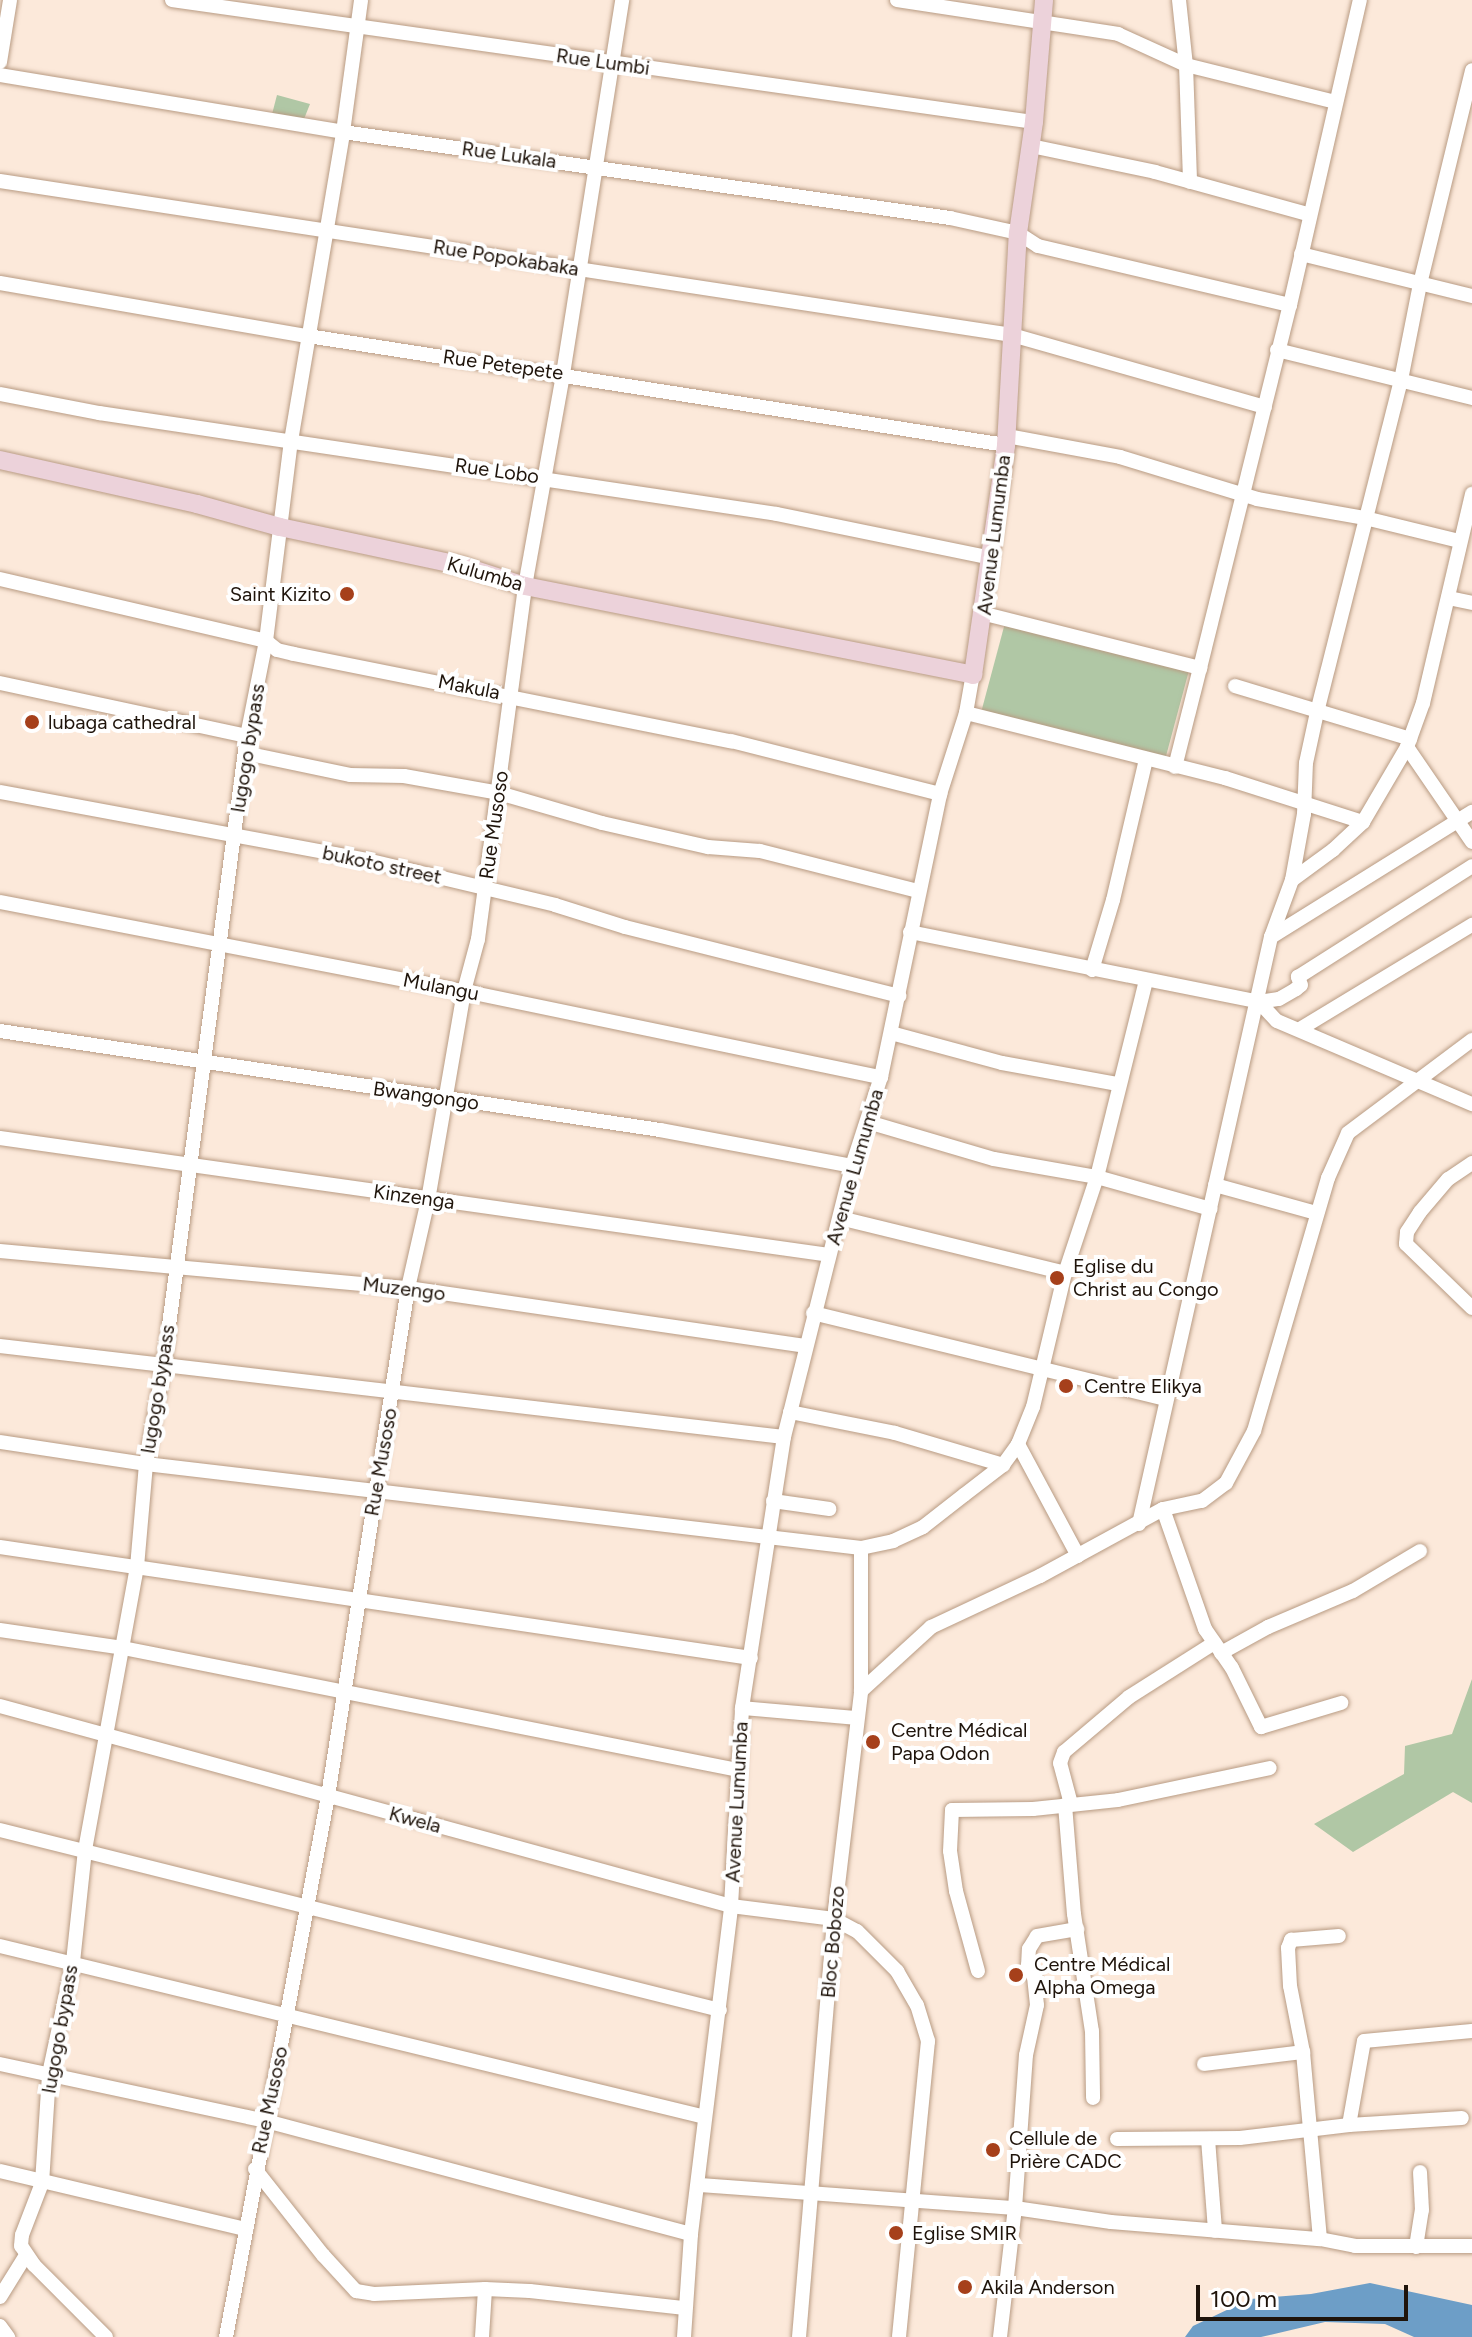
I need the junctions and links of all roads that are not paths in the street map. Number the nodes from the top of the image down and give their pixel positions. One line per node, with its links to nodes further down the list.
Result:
1 (10, 0): 11 (street)
2 (172, 0): 10 (street, Rue Lumbi)
3 (361, 0): 10 (street, lugogo bypass)
4 (622, 0): 12 (street, Rue Musoso)
5 (897, 0): 9 (street)
6 (1044, 0): 9 (street, Avenue Lumumba)
7 (1179, 0): 13 (street)
8 (1360, 0): 16 (street)
9 (1044, 21): 13 (street); 17 (street, Avenue Lumumba)
10 (357, 28): 12 (street, Rue Lumbi); 18 (street, lugogo bypass)
11 (0, 62)
12 (612, 63): 17 (street, Rue Lumbi); 20 (street, Rue Musoso)
13 (1186, 65): 16 (street); 22 (street)
14 (1472, 70): 29 (street)
15 (0, 75): 18 (street, Rue Lukala)
16 (1336, 102): 23 (street)
17 (1034, 122): 19 (street, Avenue Lumumba)
18 (343, 132): 20 (street, Rue Lukala); 24 (street, lugogo bypass)
19 (1031, 146): 22 (street); 25 (street, Avenue Lumumba)
20 (595, 166): 25 (street, Rue Lukala); 27 (street, Rue Musoso)
21 (0, 181): 24 (street, Rue Popokabaka)
22 (1190, 182): 23 (street)
23 (1308, 214): 26 (street)
24 (326, 230): 27 (street, Rue Popokabaka); 33 (street, lugogo bypass)
25 (1018, 233): 31 (street, Rue Lukala); 32 (street, Avenue Lumumba)
26 (1301, 254): 29 (street); 31 (street)
27 (580, 269): 32 (street, Rue Popokabaka); 35 (street, Rue Musoso)
28 (0, 283): 33 (street, Rue Petepete)
29 (1420, 284): 30 (street); 36 (street)
30 (1472, 296)
31 (1290, 305): 34 (street)
32 (1012, 335): 39 (street, Rue Popokabaka); 40 (street, Avenue Lumumba)
33 (308, 336): 35 (street, Rue Petepete); 41 (street, lugogo bypass)
34 (1277, 350): 36 (street); 39 (street)
35 (563, 374): 40 (street, Rue Petepete); 43 (street, Rue Musoso)
36 (1401, 380): 38 (street); 46 (street)
37 (0, 394): 41 (street, Rue Lobo)
38 (1472, 398)
39 (1265, 407): 45 (street)
40 (1007, 440): 45 (street, Rue Petepete); 49 (street, Avenue Lumumba)
41 (291, 441): 43 (street, Rue Lobo); 47 (street, lugogo bypass)
42 (0, 460): 47 (street, Kulumba)
43 (544, 478): 49 (street, Rue Lobo); 51 (street, Rue Musoso)
44 (1472, 494): 48 (street)
45 (1244, 495): 46 (street, Rue Petepete); 56 (street)
46 (1365, 518): 48 (street, Rue Petepete); 61 (street)
47 (280, 527): 51 (street, Kulumba); 55 (street, lugogo bypass)
48 (1459, 541): 52 (street)
49 (992, 558): 54 (street, Avenue Lumumba)
50 (0, 579): 55 (street, Makula)
51 (525, 586): 57 (street, Kulumba); 60 (street, Rue Musoso)
52 (1449, 598): 53 (street); 64 (street)
53 (1472, 603)
54 (985, 614): 56 (street); 57 (street, Avenue Lumumba)
55 (266, 641): 60 (street, Makula); 63 (street, lugogo bypass)
56 (1200, 668): 67 (street)
57 (973, 675): 62 (street, Avenue Lumumba)
58 (0, 683): 63 (street)
59 (1235, 686): 61 (street)
60 (512, 695): 69 (street, Rue Musoso); 70 (street, Makula)
61 (1317, 712): 64 (street); 71 (street)
62 (966, 713): 66 (street); 70 (street, Avenue Lumumba)
63 (247, 736): 65 (street, lugogo bypass)
64 (1409, 743): 73 (street); 74 (street)
65 (245, 753): 69 (street); 75 (street, lugogo bypass)
66 (1146, 759): 67 (street); 86 (street)
67 (1175, 767): 71 (street)
68 (0, 792): 75 (street, bukoto street)
69 (499, 793): 79 (street, Rue Musoso); 80 (street)
70 (940, 794): 80 (street, Avenue Lumumba)
71 (1304, 804): 74 (street); 78 (street)
72 (1472, 812): 73 (street)
73 (1457, 820): 76 (street); 84 (street)
74 (1363, 822): 78 (street)
75 (235, 836): 79 (street, bukoto street); 85 (street, lugogo bypass)
76 (1472, 842)
77 (1472, 866): 90 (street)
78 (1292, 880): 84 (street)
79 (485, 887): 88 (street, Rue Musoso); 89 (street, bukoto street)
80 (918, 891): 83 (street, Avenue Lumumba)
81 (0, 902): 85 (street, Mulangu)
82 (1472, 925): 91 (street)
83 (910, 932): 86 (street); 89 (street, Avenue Lumumba)
84 (1271, 937): 90 (street)
85 (217, 945): 88 (street, Mulangu); 95 (street, lugogo bypass)
86 (1092, 970): 87 (street)
87 (1146, 981): 90 (street); 98 (street)
88 (464, 991): 96 (street, Mulangu); 99 (street, Rue Musoso)
89 (899, 996): 93 (street, Avenue Lumumba)
90 (1259, 1002): 91 (street); 107 (street)
91 (1300, 1029): 97 (street)
92 (0, 1031): 95 (street, Bwangongo)
93 (891, 1033): 96 (street, Avenue Lumumba); 98 (street)
94 (1472, 1040): 97 (street)
95 (204, 1063): 99 (street, Bwangongo); 104 (street, lugogo bypass)
96 (881, 1077): 101 (street, Avenue Lumumba)
97 (1413, 1081): 100 (street); 110 (street)
98 (1118, 1084): 106 (street)
99 (447, 1099): 105 (street, Bwangongo); 108 (street, Rue Musoso)
100 (1472, 1104)
101 (868, 1122): 105 (street, Avenue Lumumba); 106 (street)
102 (0, 1138): 104 (street, Kinzenga)
103 (1472, 1163): 117 (street)
104 (187, 1166): 108 (street, Kinzenga); 114 (street, lugogo bypass)
105 (852, 1166): 111 (street, Avenue Lumumba)
106 (1097, 1177): 109 (street); 115 (street)
107 (1215, 1185): 109 (street); 110 (street)
108 (428, 1200): 113 (street, Kinzenga); 116 (street, Rue Musoso)
109 (1211, 1209): 124 (street)
110 (1317, 1213): 134 (street)
111 (840, 1218): 113 (street, Avenue Lumumba); 115 (street)
112 (0, 1251): 114 (street, Muzengo)
113 (829, 1255): 118 (street, Avenue Lumumba)
114 (175, 1268): 116 (street, Muzengo); 121 (street, lugogo bypass)
115 (1065, 1273): 122 (street)
116 (408, 1288): 120 (street, Muzengo); 123 (street, Rue Musoso)
117 (1472, 1308)
118 (813, 1313): 120 (street, Avenue Lumumba); 122 (street)
119 (0, 1346): 121 (street)
120 (805, 1346): 125 (street, Avenue Lumumba)
121 (164, 1363): 123 (street); 129 (street, lugogo bypass)
122 (1043, 1368): 124 (street); 128 (street)
123 (393, 1394): 126 (street); 131 (street, Rue Musoso)
124 (1165, 1399): 135 (street)
125 (790, 1412): 126 (street, Avenue Lumumba); 130 (street)
126 (784, 1437): 132 (street, Avenue Lumumba)
127 (0, 1442): 129 (street)
128 (1018, 1444): 130 (street); 140 (street)
129 (146, 1464): 131 (street); 141 (street, lugogo bypass)
130 (1003, 1465): 138 (street)
131 (375, 1491): 136 (street); 142 (street, Rue Musoso)
132 (773, 1501): 133 (street); 136 (street, Avenue Lumumba)
133 (829, 1509)
134 (1163, 1509): 135 (street); 145 (street)
135 (1139, 1524): 140 (street)
136 (767, 1537): 138 (street); 146 (street, Avenue Lumumba)
137 (0, 1547): 141 (street)
138 (861, 1548): 147 (street, Bloc Bobozo)
139 (1420, 1551): 145 (street)
140 (1078, 1556): 147 (street)
141 (137, 1567): 142 (street); 144 (street, lugogo bypass)
142 (357, 1600): 146 (street); 148 (street, Rue Musoso)
143 (0, 1630): 144 (street)
144 (123, 1648): 148 (street); 153 (street, lugogo bypass)
145 (1218, 1648): 149 (street); 157 (street)
146 (751, 1658): 151 (street, Avenue Lumumba)
147 (861, 1691): 152 (street, Bloc Bobozo)
148 (344, 1692): 155 (street); 156 (street, Rue Musoso)
149 (1341, 1703)
150 (0, 1706): 153 (street, Kwela)
151 (742, 1708): 152 (street); 155 (street, Avenue Lumumba)
152 (857, 1718): 162 (street, Bloc Bobozo)
153 (108, 1736): 156 (street, Kwela); 159 (street, lugogo bypass)
154 (1270, 1768): 157 (street)
155 (738, 1770): 161 (street, Avenue Lumumba)
156 (328, 1796): 160 (street, Rue Musoso); 161 (street, Kwela)
157 (1068, 1805): 163 (street); 167 (street)
158 (0, 1830): 159 (street)
159 (85, 1850): 160 (street); 166 (street, lugogo bypass)
160 (308, 1904): 168 (street); 169 (street, Rue Musoso)
161 (731, 1906): 162 (street, Kwela); 168 (street, Avenue Lumumba)
162 (834, 1919): 188 (street, Bloc Bobozo); 189 (street)
163 (1077, 1929): 175 (street); 190 (street)
164 (1339, 1936): 171 (street)
165 (0, 1946): 166 (street)
166 (73, 1962): 169 (street); 174 (street, lugogo bypass)
167 (978, 1971)
168 (720, 2010): 176 (street, Avenue Lumumba)
169 (288, 2015): 176 (street); 178 (street, Rue Musoso)
170 (1472, 2031): 179 (street)
171 (1303, 2052): 173 (street); 180 (street)
172 (0, 2064): 174 (street)
173 (1204, 2064)
174 (49, 2074): 178 (street); 186 (street, lugogo bypass)
175 (1093, 2098)
176 (705, 2117): 187 (street, Avenue Lumumba)
177 (1462, 2118): 179 (street)
178 (266, 2121): 183 (street, Rue Musoso); 193 (street)
179 (1349, 2125): 180 (street)
180 (1311, 2131): 182 (street); 194 (street)
181 (1117, 2139): 182 (street)
182 (1208, 2139): 192 (street)
183 (255, 2169): 191 (street, Rue Musoso); 198 (street)
184 (0, 2171): 186 (street)
185 (1420, 2172): 196 (street)
186 (42, 2183): 191 (street); 197 (street, lugogo bypass)
187 (700, 2185): 188 (street); 193 (street, Avenue Lumumba)
188 (814, 2193): 189 (street); 207 (street, Bloc Bobozo)
189 (911, 2200): 190 (street); 208 (street)
190 (1015, 2208): 192 (street); 209 (street)
191 (246, 2229): 204 (street, Rue Musoso)
192 (1215, 2231): 194 (street)
193 (691, 2234): 200 (street, Avenue Lumumba)
194 (1320, 2239): 196 (street)
195 (1472, 2246): 196 (street)
196 (1416, 2247)
197 (23, 2251): 199 (street, lugogo bypass); 203 (street)
198 (485, 2289): 200 (street); 205 (street)
199 (0, 2297)
200 (685, 2308): 206 (street, Avenue Lumumba)
201 (0, 2326): 202 (street)
202 (8, 2337)
203 (106, 2337)
204 (226, 2337)
205 (482, 2337)
206 (684, 2337)
207 (799, 2337)
208 (899, 2337)
209 (1000, 2337)

